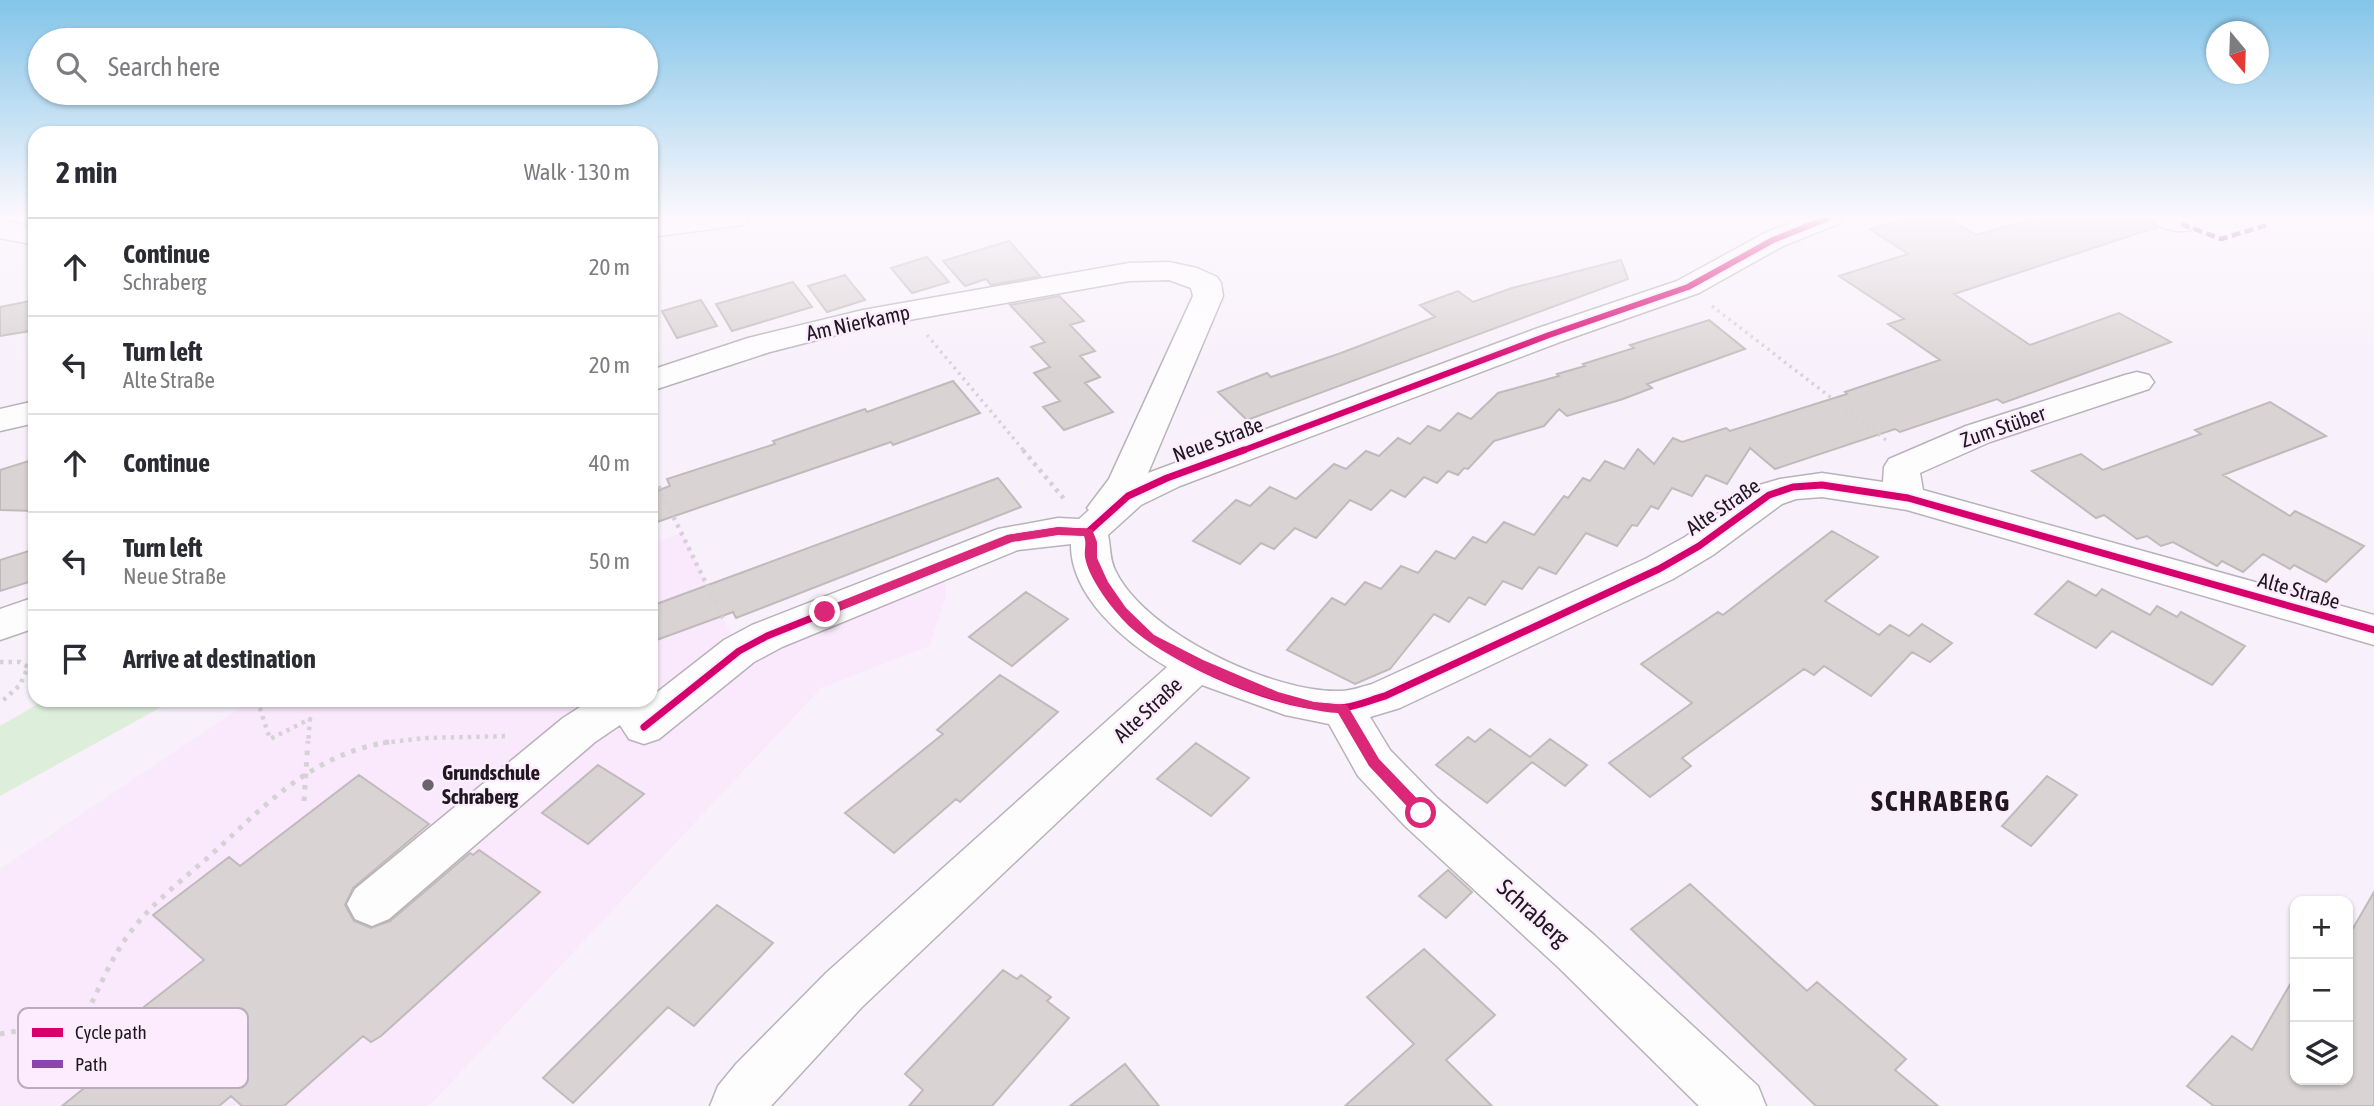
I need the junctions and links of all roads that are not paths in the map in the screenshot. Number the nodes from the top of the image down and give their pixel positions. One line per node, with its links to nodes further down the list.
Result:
1 (1719, 270): 7 (street, Neue Straße)
2 (658, 379): 7 (street, Am Nierkamp)
3 (2137, 382): 6 (street, Zum Stüber)
4 (28, 414): 5 (street)
5 (0, 420)
6 (1911, 480): 10 (street, Alte Straße); 14 (street, Alte Straße)
7 (1079, 519): 11 (street); 13 (street)
8 (28, 615): 9 (street)
9 (0, 625)
10 (2374, 630)
11 (1198, 663): 14 (street, Alte Straße); 16 (street, Alte Straße)
12 (620, 707): 15 (street)
13 (633, 707)
14 (1342, 708): 17 (street, Schraberg)
15 (372, 904)
16 (738, 1106)
17 (1738, 1106)

